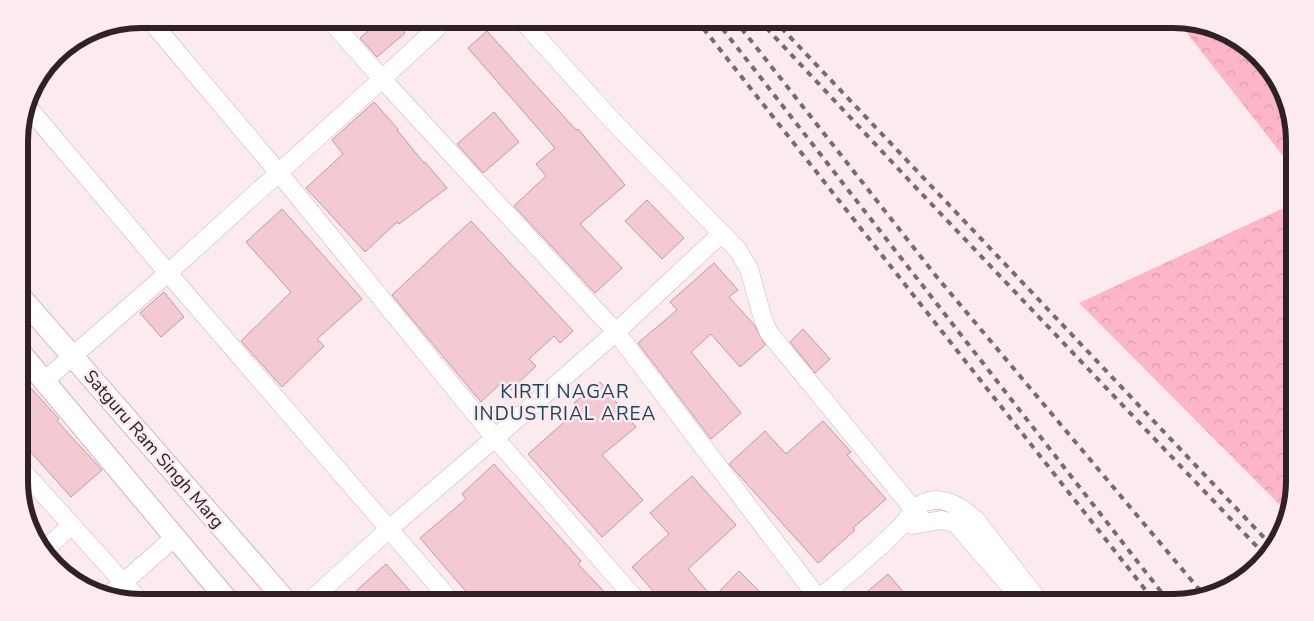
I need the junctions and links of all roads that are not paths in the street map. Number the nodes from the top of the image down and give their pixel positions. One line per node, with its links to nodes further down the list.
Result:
1 (157, 28): 7 (street)
2 (337, 28): 5 (street)
3 (432, 28): 5 (street)
4 (528, 28): 8 (street)
5 (382, 80): 7 (street); 11 (street)
6 (31, 111): 9 (street)
7 (279, 172): 9 (street); 15 (street)
8 (722, 233): 11 (street); 17 (street)
9 (168, 273): 12 (street); 19 (street)
10 (28, 305): 12 (main road, Satguru Ram Singh Marg)
11 (616, 332): 15 (street); 24 (street)
12 (73, 355): 14 (street); 30 (main road, Satguru Ram Singh Marg)
13 (28, 362): 14 (main road)
14 (44, 381): 20 (main road)
15 (495, 438): 19 (street); 33 (street)
16 (28, 477): 18 (street)
17 (919, 516): 25 (street); 26 (street); 27 (street)
18 (71, 526): 21 (street); 22 (street)
19 (389, 528): 31 (street); 32 (street)
20 (175, 537): 22 (street); 29 (main road)
21 (49, 546)
22 (123, 583): 23 (street); 28 (street)
23 (114, 590)
24 (812, 593)
25 (827, 593)
26 (1015, 593)
27 (1033, 593)
28 (134, 594)
29 (222, 594)
30 (281, 594)
31 (318, 594)
32 (445, 594)
33 (631, 594)

